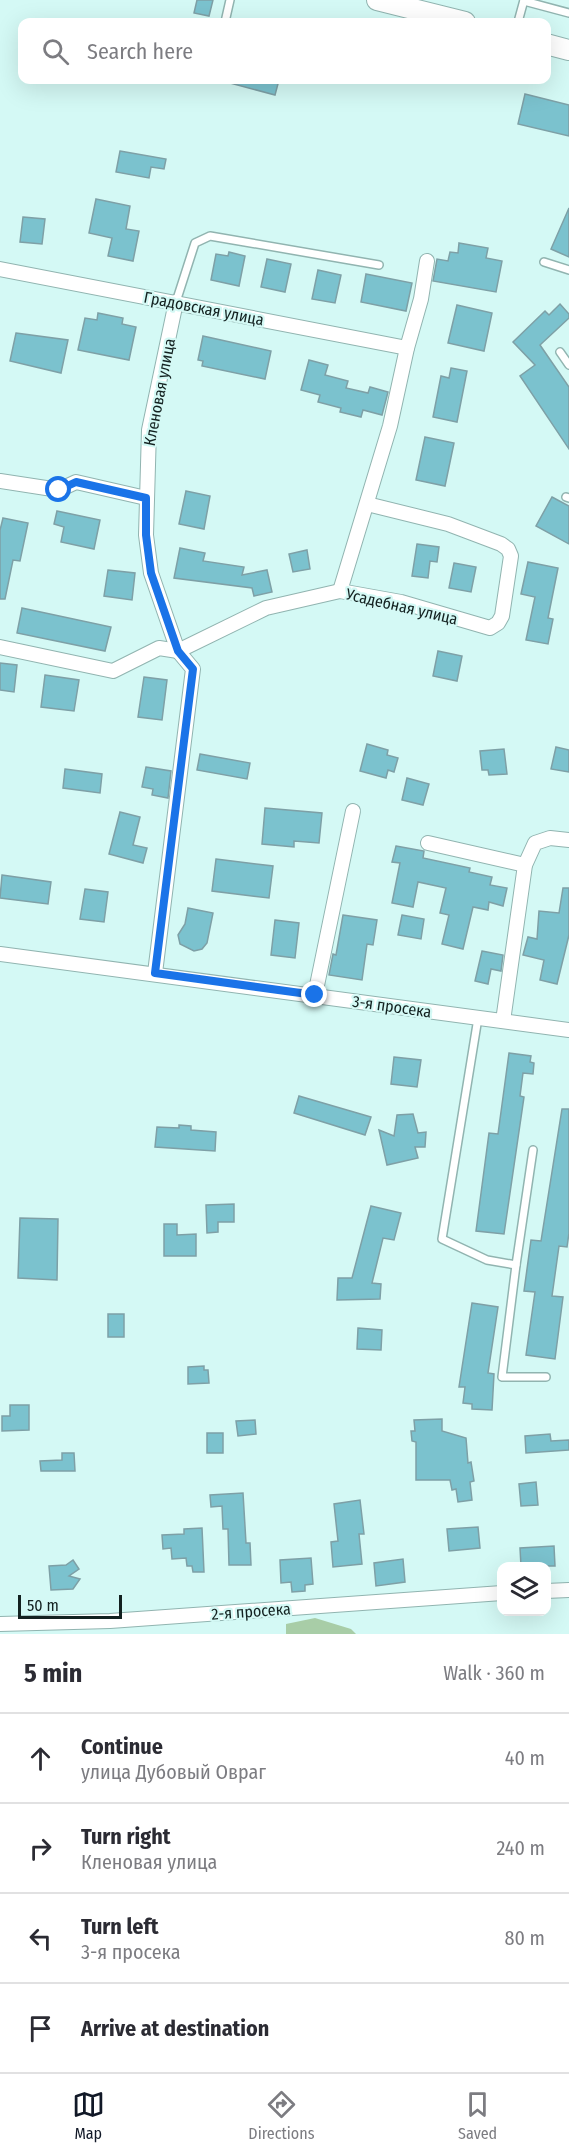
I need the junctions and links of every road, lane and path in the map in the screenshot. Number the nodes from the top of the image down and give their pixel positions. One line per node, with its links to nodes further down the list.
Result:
1 (230, 0): 5 (lane)
2 (377, 0): 6 (street)
3 (524, 1): 4 (lane); 7 (lane)
4 (569, 13)
5 (226, 18)
6 (449, 18)
7 (519, 18)
8 (551, 45): 9 (street)
9 (569, 50)
10 (427, 261): 16 (street)
11 (544, 262): 14 (lane)
12 (379, 265): 15 (lane)
13 (0, 269): 15 (street, Градовская улица)
14 (569, 270)
15 (176, 302): 16 (street, Градовская улица); 20 (street, Кленовая улица)
16 (407, 348): 21 (street)
17 (560, 352): 18 (lane)
18 (569, 365)
19 (0, 481): 20 (street)
20 (146, 498): 24 (street, Кленовая улица)
21 (367, 504): 22 (street); 22 (street, Усадебная улица)
22 (340, 591): 24 (street, Усадебная улица)
23 (0, 647): 24 (street, Усадебная улица)
24 (178, 651): 30 (street, Кленовая улица)
25 (354, 811): 31 (street)
26 (569, 840): 28 (street)
27 (428, 843): 28 (street)
28 (525, 865): 33 (street)
29 (0, 954): 30 (street, 3-я просека)
30 (155, 973): 31 (street, 3-я просека)
31 (315, 995): 32 (street, 3-я просека)
32 (478, 1018): 33 (street, 3-я просека); 36 (lane)
33 (503, 1021): 34 (street, 3-я просека)
34 (569, 1030)
35 (533, 1150): 36 (lane)
36 (516, 1265): 37 (lane)
37 (546, 1377)
38 (569, 1590): 39 (street)
39 (551, 1591)
40 (497, 1593): 41 (street, 2-я просека)
41 (0, 1624)

